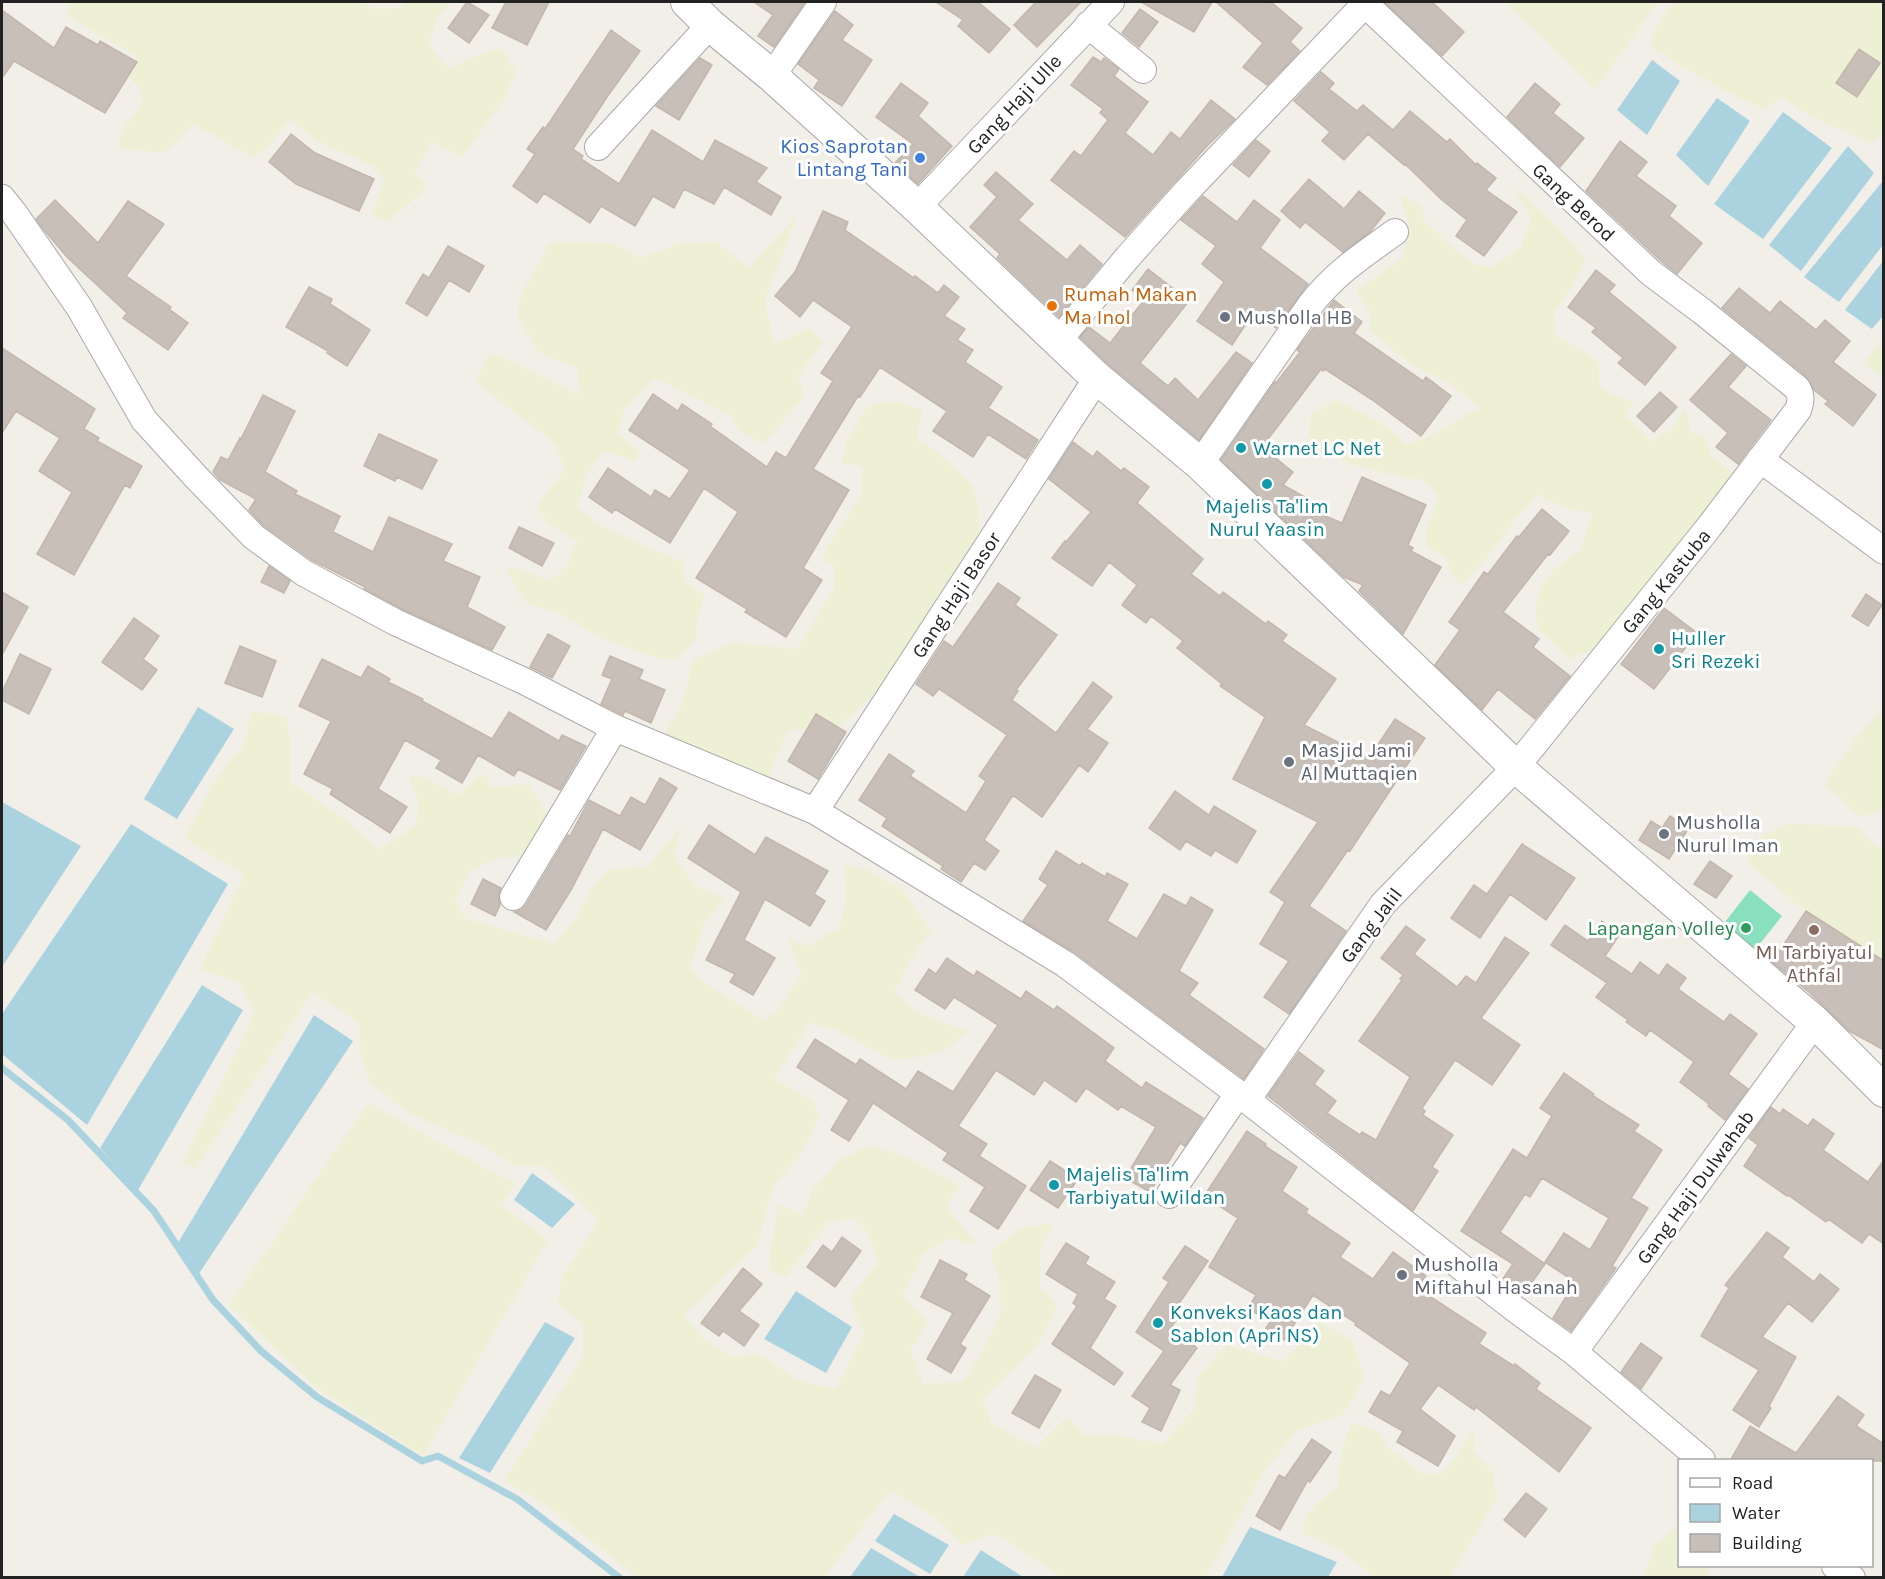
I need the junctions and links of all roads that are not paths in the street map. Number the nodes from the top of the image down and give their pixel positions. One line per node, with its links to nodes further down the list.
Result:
1 (687, 2): 5 (street)
2 (823, 2): 8 (street)
3 (1110, 2): 6 (street, Gang Haji Ulle)
4 (1364, 2): 13 (street); 15 (street, Gang Berod)
5 (710, 25): 8 (street); 9 (street)
6 (1088, 25): 7 (street); 11 (street, Gang Haji Ulle)
7 (1143, 70)
8 (772, 76): 11 (street)
9 (598, 147)
10 (2, 198): 19 (street)
11 (917, 207): 13 (street)
12 (1395, 232): 17 (street)
13 (1058, 341): 14 (street)
14 (1097, 378): 17 (street); 21 (street, Gang Haji Basor)
15 (1797, 388): 16 (street, Gang Kastuba)
16 (1760, 459): 18 (street); 20 (street, Gang Kastuba)
17 (1200, 464): 20 (street)
18 (1884, 551)
19 (615, 728): 21 (street); 22 (street)
20 (1516, 767): 23 (street); 25 (street, Gang Jalil)
21 (815, 811): 25 (street)
22 (513, 897)
23 (1815, 1022): 24 (street); 27 (street, Gang Haji Dulwahab)
24 (1884, 1091)
25 (1243, 1097): 26 (street, Gang Jalil); 27 (street)
26 (1169, 1195)
27 (1574, 1352): 28 (street)
28 (1700, 1459)
29 (1836, 1567): 30 (street)
30 (1852, 1578)

